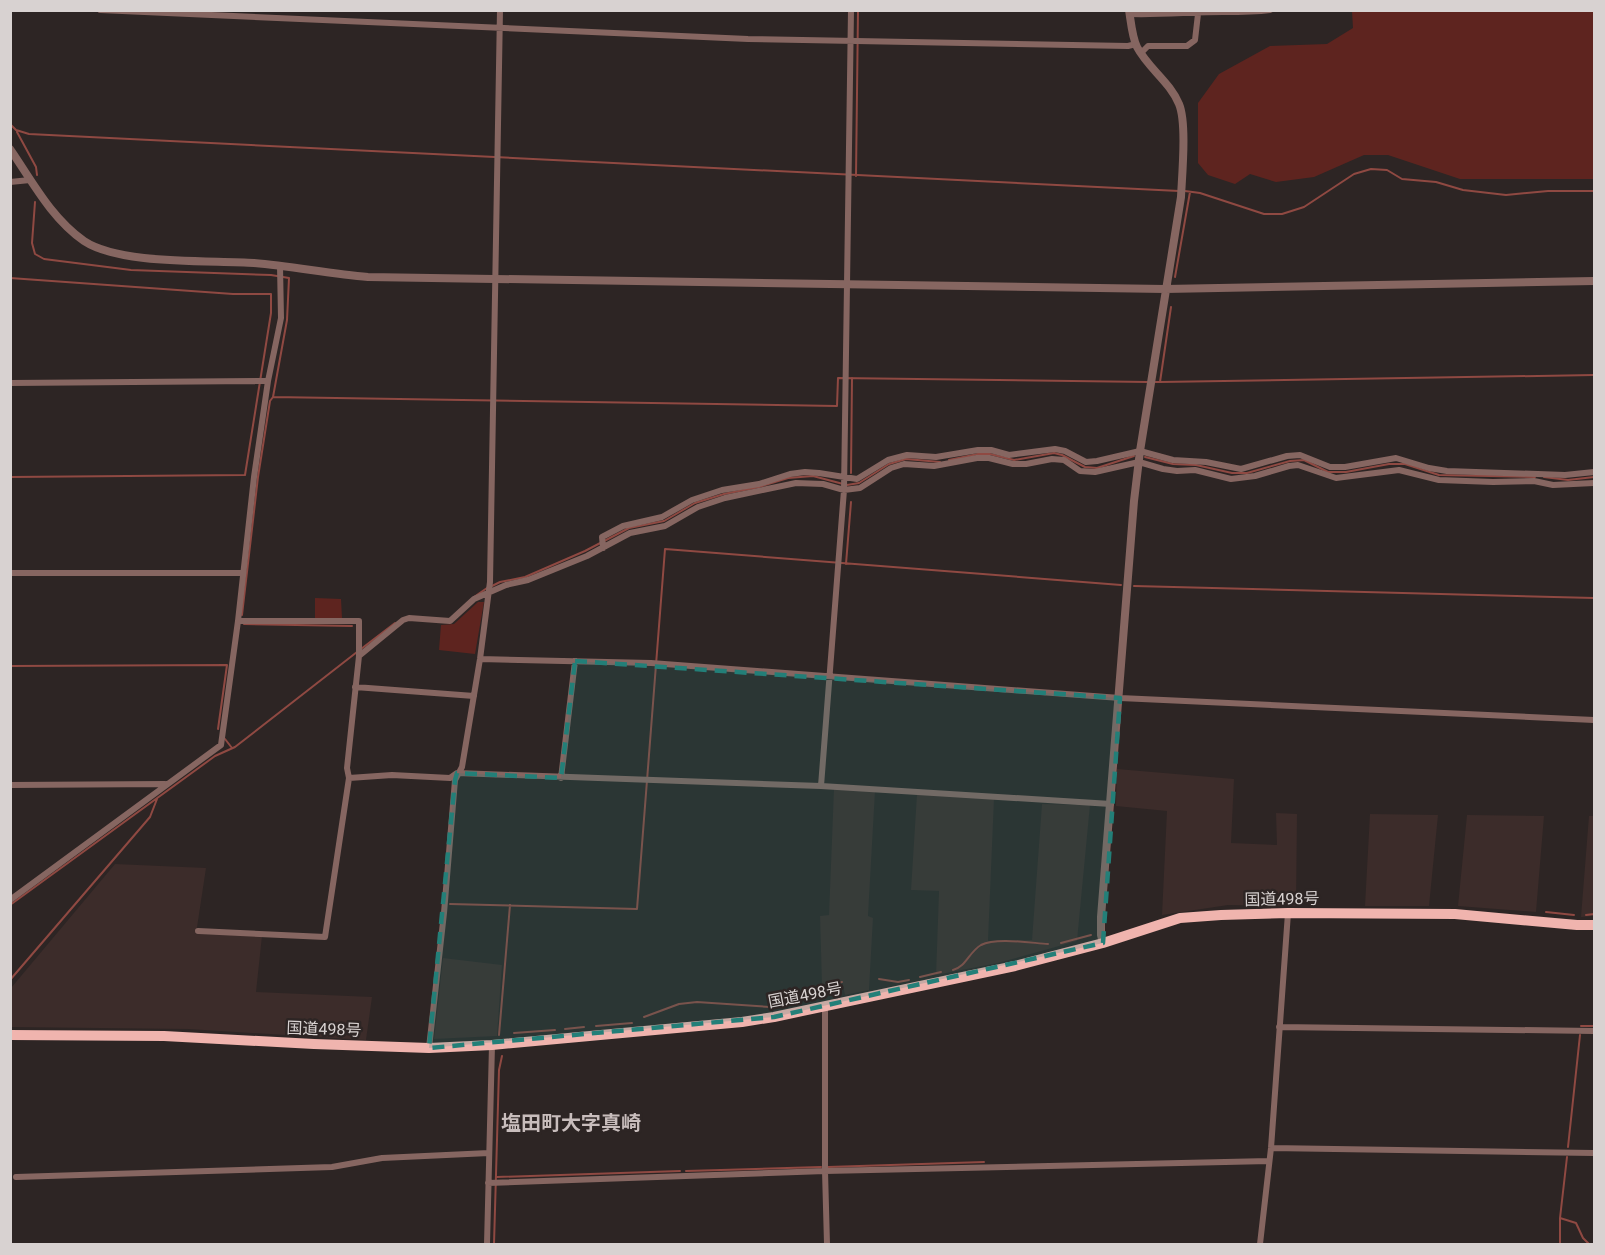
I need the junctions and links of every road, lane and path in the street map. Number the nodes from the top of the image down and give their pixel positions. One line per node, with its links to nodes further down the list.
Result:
1 (100, 10): 7 (street)
2 (500, 10): 7 (street)
3 (851, 10): 8 (street)
4 (1269, 10): 6 (street)
5 (1129, 12): 6 (street); 9 (street)
6 (1198, 14): 10 (street)
7 (500, 27): 8 (street); 15 (street)
8 (852, 41): 9 (street); 17 (street)
9 (1136, 44): 10 (street)
10 (1141, 53): 18 (street)
11 (10, 149): 12 (street)
12 (30, 180): 13 (street); 14 (street)
13 (10, 182)
14 (280, 268): 15 (street); 19 (street)
15 (495, 278): 17 (street); 30 (street)
16 (1594, 281): 18 (street)
17 (846, 283): 18 (street); 24 (street)
18 (1165, 289): 21 (street)
19 (268, 381): 20 (street); 29 (street)
20 (10, 383)
21 (1140, 451): 22 (street); 23 (street); 24 (street)
22 (1139, 462): 25 (street); 26 (street); 38 (street)
23 (1594, 472)
24 (845, 478): 26 (street); 27 (street)
25 (1594, 483)
26 (844, 490): 27 (street); 35 (street)
27 (603, 548): 30 (street)
28 (10, 573): 29 (street)
29 (242, 573): 31 (street)
30 (488, 594): 32 (street); 33 (street)
31 (238, 621): 32 (street); 43 (street)
32 (359, 656): 36 (street)
33 (480, 659): 34 (street); 37 (street)
34 (575, 661): 35 (street); 42 (street)
35 (830, 677): 38 (street); 45 (street)
36 (355, 687): 37 (street); 41 (street)
37 (474, 696): 40 (street)
38 (1120, 698): 39 (street); 46 (street)
39 (1594, 720)
40 (458, 773): 41 (street); 42 (street); 57 (street)
41 (349, 778): 50 (street)
42 (561, 778): 45 (street)
43 (166, 784): 44 (street); 47 (street)
44 (10, 785)
45 (820, 786): 46 (street)
46 (1111, 804): 51 (street)
47 (10, 900)
48 (1288, 913): 49 (highway, 国道498号); 51 (highway, 国道498号); 53 (street)
49 (1594, 925)
50 (198, 931)
51 (1103, 942): 52 (highway, 国道498号)
52 (825, 1007): 56 (highway, 国道498号); 62 (street)
53 (1279, 1027): 54 (street); 58 (street)
54 (1594, 1031)
55 (10, 1035): 57 (highway, 国道498号)
56 (492, 1045): 57 (highway, 国道498号); 59 (street)
57 (429, 1048)
58 (1271, 1148): 60 (street); 61 (street)
59 (489, 1153): 63 (street); 64 (street)
60 (1594, 1153)
61 (1269, 1161): 62 (street); 67 (street)
62 (825, 1171): 64 (street); 66 (street)
63 (16, 1177)
64 (488, 1183): 65 (street)
65 (487, 1245)
66 (827, 1245)
67 (1260, 1245)

